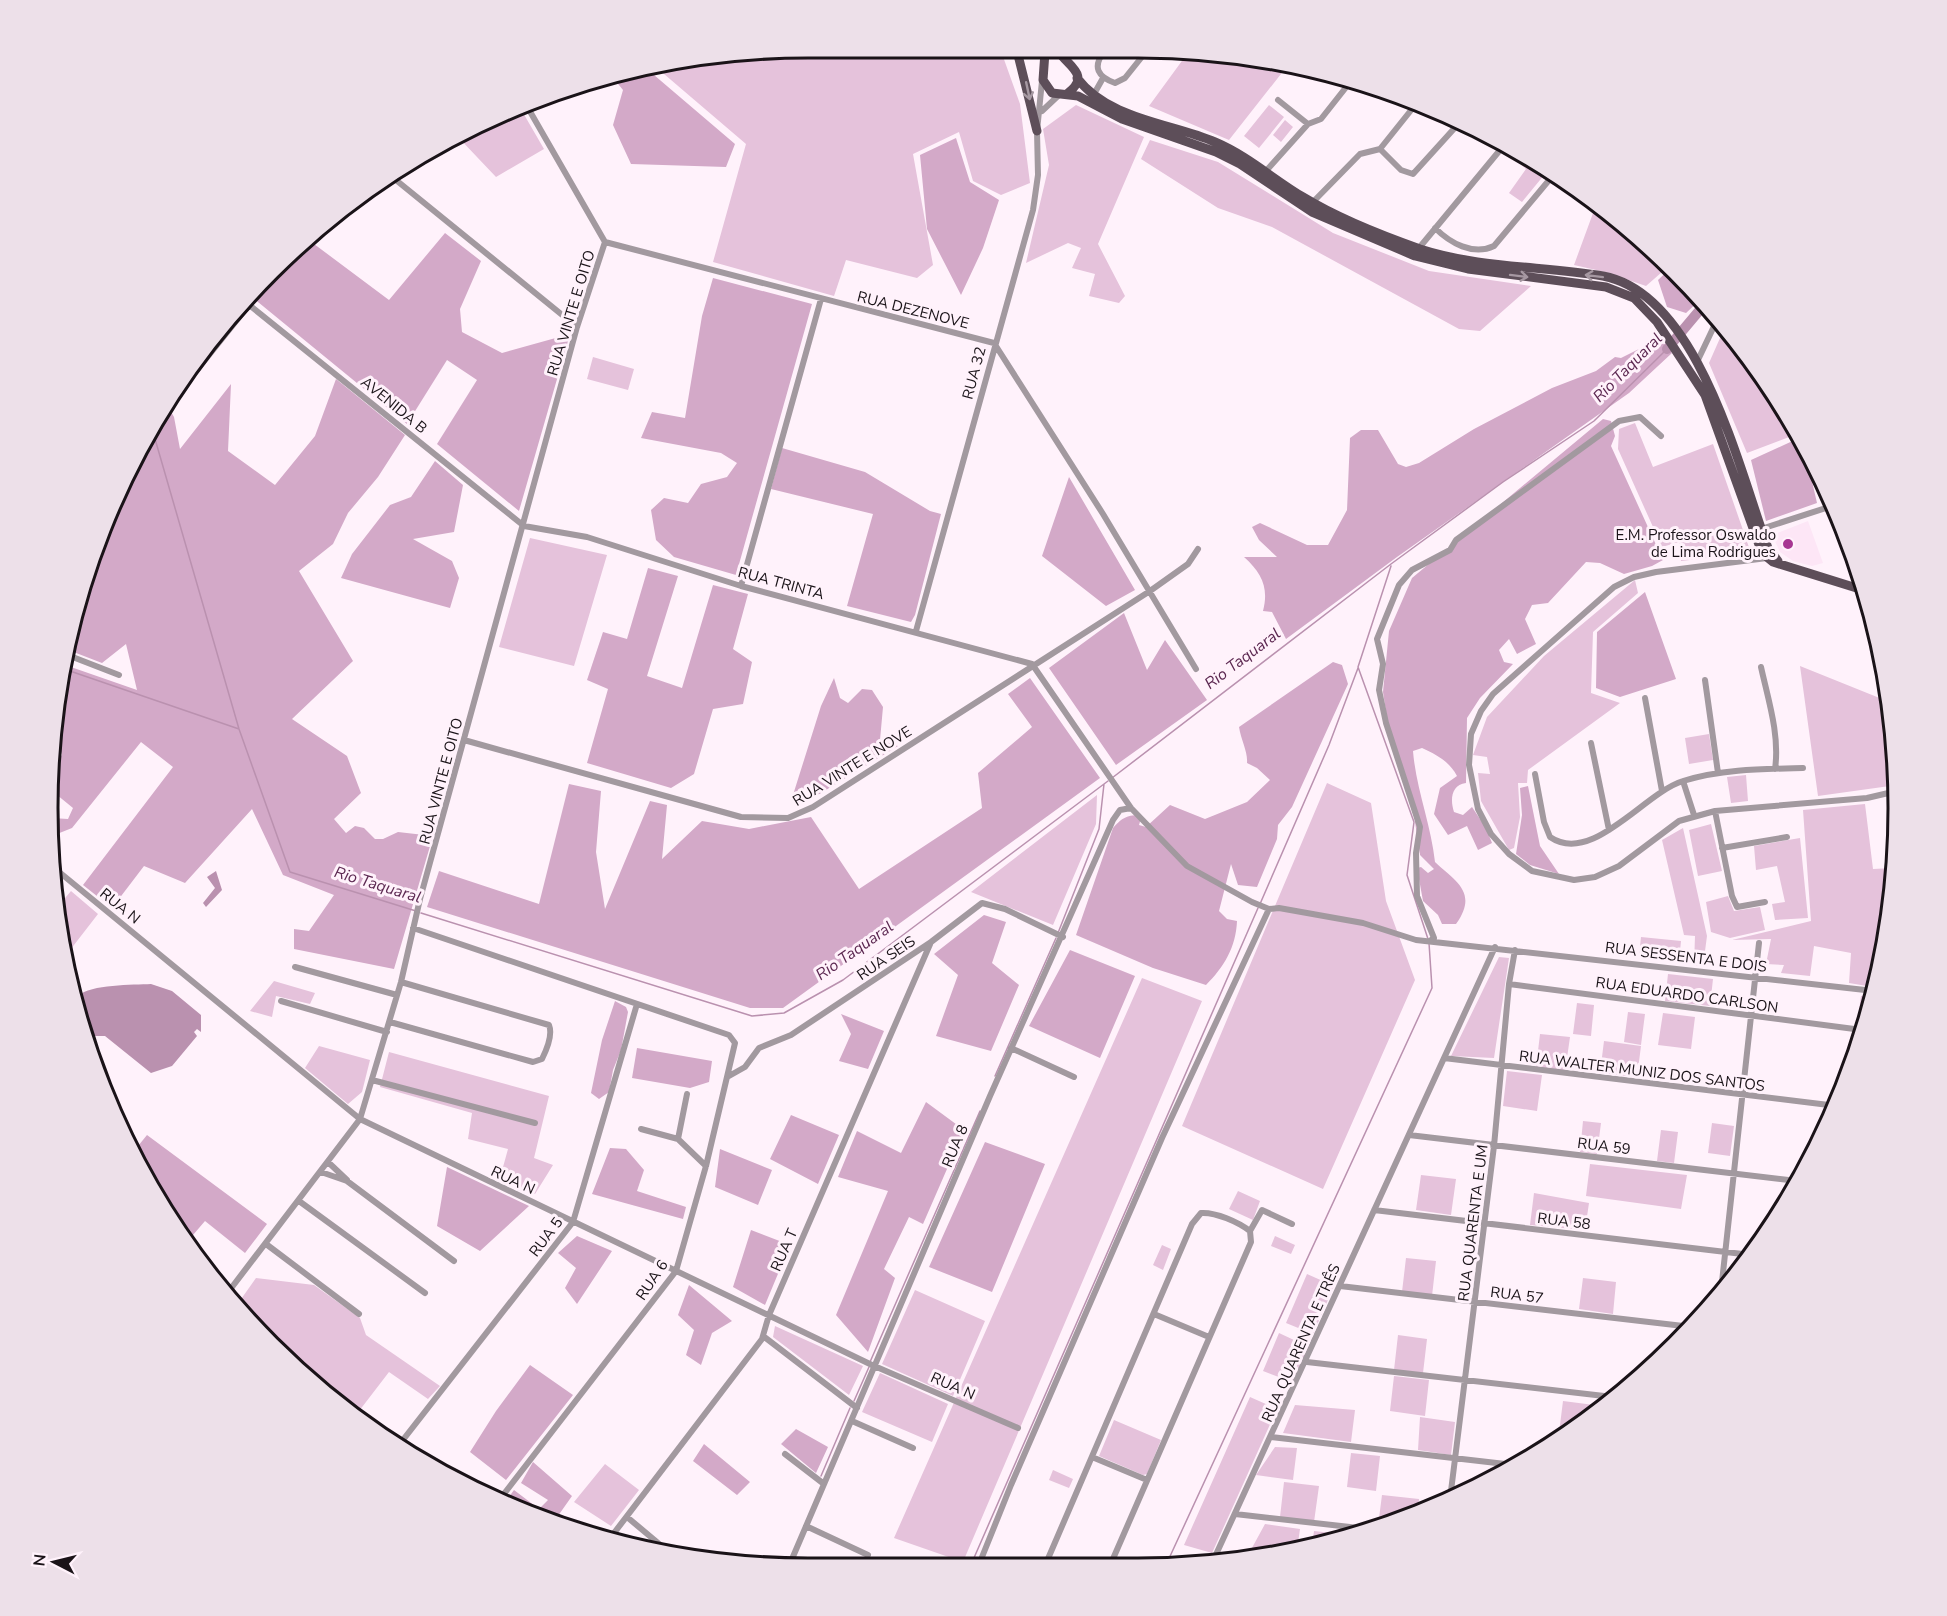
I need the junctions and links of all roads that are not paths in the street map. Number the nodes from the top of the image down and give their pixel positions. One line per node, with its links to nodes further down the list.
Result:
1 (1019, 58): 19 (main road, one-way to 19)
2 (1044, 58): 7 (main road)
3 (1058, 58): 7 (main road)
4 (1064, 58): 8 (main road)
5 (1101, 58): 9 (street)
6 (1141, 58): 9 (street)
7 (1043, 72): 11 (main road); 16 (street, RUA 32)
8 (1077, 78): 11 (main road); 12 (main road)
9 (1103, 78): 12 (street)
10 (1344, 87): 17 (street)
11 (1063, 94): 16 (street); 40 (main road, one-way to 40)
12 (1094, 94): 22 (main road)
13 (1278, 100): 17 (street)
14 (1411, 110): 20 (street)
15 (530, 112): 27 (street)
16 (1038, 120): 19 (street, RUA 32)
17 (1308, 124): 22 (street)
18 (1454, 129): 20 (street)
19 (1037, 131): 33 (street, RUA 32)
20 (1380, 148): 25 (street)
21 (1499, 151): 26 (street)
22 (1266, 171): 25 (main road)
23 (398, 181): 31 (street)
24 (1548, 181): 26 (street)
25 (1312, 203): 28 (main road)
26 (1435, 228): 28 (street)
27 (605, 242): 29 (street, RUA DEZENOVE); 31 (street, RUA VINTE E OITO)
28 (1419, 248): 34 (main road, one-way to 28)
29 (821, 299): 33 (street, RUA DEZENOVE); 42 (street)
30 (252, 306): 37 (street, AVENIDA B)
31 (577, 327): 37 (street, RUA VINTE E OITO)
32 (1714, 327): 34 (street)
33 (994, 343): 44 (street); 45 (street, RUA 32)
34 (1697, 362): 38 (main road)
35 (1661, 436): 73 (street)
36 (1825, 508): 38 (street)
37 (524, 526): 42 (street, RUA TRINTA); 53 (street, RUA VINTE E OITO)
38 (1761, 530): 41 (main road)
39 (1198, 549): 44 (street, RUA VINTE E NOVE)
40 (1767, 558): 41 (main road); 64 (street)
41 (1782, 564): 43 (main road)
42 (741, 586): 45 (street, RUA TRINTA)
43 (1855, 587)
44 (1149, 591): 47 (street, RUA VINTE E NOVE); 49 (street)
45 (916, 631): 47 (street, RUA TRINTA)
46 (74, 658): 50 (street)
47 (1032, 664): 53 (street, RUA VINTE E NOVE); 62 (street, RUA SESSENTA E DOIS)
48 (1761, 667): 56 (street)
49 (1196, 669)
50 (119, 675)
51 (1705, 680): 57 (street)
52 (1645, 698): 60 (street)
53 (464, 740): 71 (street, RUA VINTE E OITO)
54 (1591, 743): 65 (street)
55 (1803, 768): 56 (street)
56 (1775, 769): 57 (street)
57 (1718, 773): 59 (street)
58 (1535, 774): 65 (street)
59 (1683, 781): 60 (street); 64 (street)
60 (1662, 791): 65 (street)
61 (1888, 793): 63 (street)
62 (1131, 808): 70 (street, RUA SESSENTA E DOIS); 72 (street, RUA 8)
63 (1715, 811): 64 (street); 67 (street)
64 (1694, 815)
65 (1609, 830)
66 (1787, 837): 67 (street)
67 (1722, 848): 69 (street)
68 (62, 874): 99 (street, RUA N)
69 (1765, 902)
70 (1269, 909): 73 (street, RUA SESSENTA E DOIS); 160 (street)
71 (413, 928): 80 (street, RUA VINTE E OITO); 85 (street)
72 (1059, 935): 74 (street, RUA SEIS); 90 (street, RUA 8)
73 (1427, 941): 76 (street, RUA SESSENTA E DOIS)
74 (931, 942): 93 (street, RUA SEIS); 129 (street, RUA T)
75 (1759, 943): 79 (street)
76 (1495, 947): 77 (street, RUA SESSENTA E DOIS); 91 (street, RUA QUARENTA E TRÊS)
77 (1515, 950): 79 (street, RUA SESSENTA E DOIS); 81 (street, RUA QUARENTA E UM)
78 (295, 967): 83 (street)
79 (1755, 977): 82 (street, RUA SESSENTA E DOIS); 86 (street)
80 (401, 982): 83 (street, RUA VINTE E OITO); 87 (street)
81 (1509, 984): 86 (street, RUA EDUARDO CARLSON); 92 (street, RUA QUARENTA E UM)
82 (1866, 990)
83 (398, 995): 87 (street, RUA VINTE E OITO)
84 (280, 1000): 89 (street)
85 (637, 1004): 93 (street, RUA 6); 113 (street, RUA 5)
86 (1752, 1016): 88 (street, RUA EDUARDO CARLSON); 97 (street)
87 (390, 1022): 89 (street, RUA VINTE E OITO)
88 (1855, 1029)
89 (387, 1032): 95 (street, RUA VINTE E OITO)
90 (1011, 1048): 94 (street); 134 (street, RUA 8)
91 (1444, 1058): 92 (street, RUA WALTER MUNIZ DOS SANTOS); 102 (street, RUA QUARENTA E TRÊS)
92 (1501, 1066): 97 (street, RUA WALTER MUNIZ DOS SANTOS); 104 (street, RUA QUARENTA E UM)
93 (729, 1076): 106 (street, RUA 6)
94 (1074, 1077)
95 (372, 1080): 99 (street, RUA VINTE E OITO); 100 (street)
96 (687, 1094): 103 (street)
97 (1743, 1095): 98 (street, RUA WALTER MUNIZ DOS SANTOS); 108 (street)
98 (1827, 1105)
99 (360, 1119): 105 (street, RUA VINTE E OITO); 113 (street, RUA N)
100 (535, 1123)
101 (641, 1130): 103 (street)
102 (1409, 1135): 104 (street, RUA 59); 112 (street, RUA QUARENTA E TRÊS)
103 (678, 1139): 106 (street)
104 (1494, 1146): 108 (street, RUA 59); 114 (street, RUA QUARENTA E UM)
105 (328, 1162): 107 (street, RUA VINTE E OITO); 110 (street)
106 (706, 1166): 121 (street, RUA 6)
107 (321, 1172): 110 (street); 111 (street, RUA VINTE E OITO)
108 (1734, 1174): 109 (street, RUA 59); 118 (street)
109 (1789, 1180)
110 (347, 1181): 120 (street)
111 (299, 1202): 117 (street, RUA VINTE E OITO); 125 (street)
112 (1374, 1210): 114 (street, RUA 58); 123 (street, RUA QUARENTA E TRÊS)
113 (573, 1222): 121 (street, RUA N); 141 (street, RUA 5)
114 (1484, 1223): 118 (street, RUA 58); 126 (street, RUA QUARENTA E UM)
115 (1292, 1224): 116 (street)
116 (1250, 1231): 128 (street); 132 (street)
117 (266, 1244): 124 (street, RUA VINTE E OITO); 127 (street)
118 (1725, 1252): 119 (street, RUA 58); 122 (street)
119 (1741, 1254)
120 (453, 1261)
121 (676, 1271): 129 (street, RUA N); 150 (street, RUA 6)
122 (1722, 1278)
123 (1340, 1286): 126 (street, RUA 57); 133 (street, RUA QUARENTA E TRÊS)
124 (232, 1287)
125 (425, 1293)
126 (1475, 1302): 130 (street, RUA 57); 135 (street, RUA QUARENTA E UM)
127 (359, 1314)
128 (1154, 1314): 132 (street); 144 (street)
129 (769, 1315): 131 (street, RUA T); 134 (street, RUA N)
130 (1681, 1326)
131 (764, 1336): 137 (street); 152 (street, RUA T)
132 (1209, 1337): 147 (street)
133 (1307, 1362): 135 (street); 140 (street, RUA QUARENTA E TRÊS)
134 (872, 1365): 137 (street, RUA 8); 139 (street, RUA N)
135 (1466, 1380): 136 (street); 145 (street, RUA QUARENTA E UM)
136 (1604, 1396)
137 (854, 1406): 138 (street, RUA 8)
138 (852, 1421): 142 (street); 148 (street, RUA 8)
139 (1018, 1428)
140 (1271, 1437): 145 (street); 151 (street, RUA QUARENTA E TRÊS)
141 (404, 1439)
142 (913, 1448)
143 (784, 1454): 148 (street)
144 (1092, 1457): 147 (street); 161 (street)
145 (1455, 1459): 146 (street); 149 (street, RUA QUARENTA E UM)
146 (1501, 1464)
147 (1147, 1480): 162 (street)
148 (824, 1484): 153 (street, RUA 8)
149 (1451, 1488)
150 (505, 1493)
151 (1235, 1514): 154 (street); 157 (street, RUA QUARENTA E TRÊS)
152 (627, 1517): 155 (street, RUA T); 156 (street)
153 (806, 1526): 158 (street); 159 (street, RUA 8)
154 (1350, 1527)
155 (615, 1532)
156 (657, 1542)
157 (1217, 1553)
158 (868, 1555)
159 (793, 1557)
160 (982, 1558)
161 (1048, 1558)
162 (1113, 1558)

